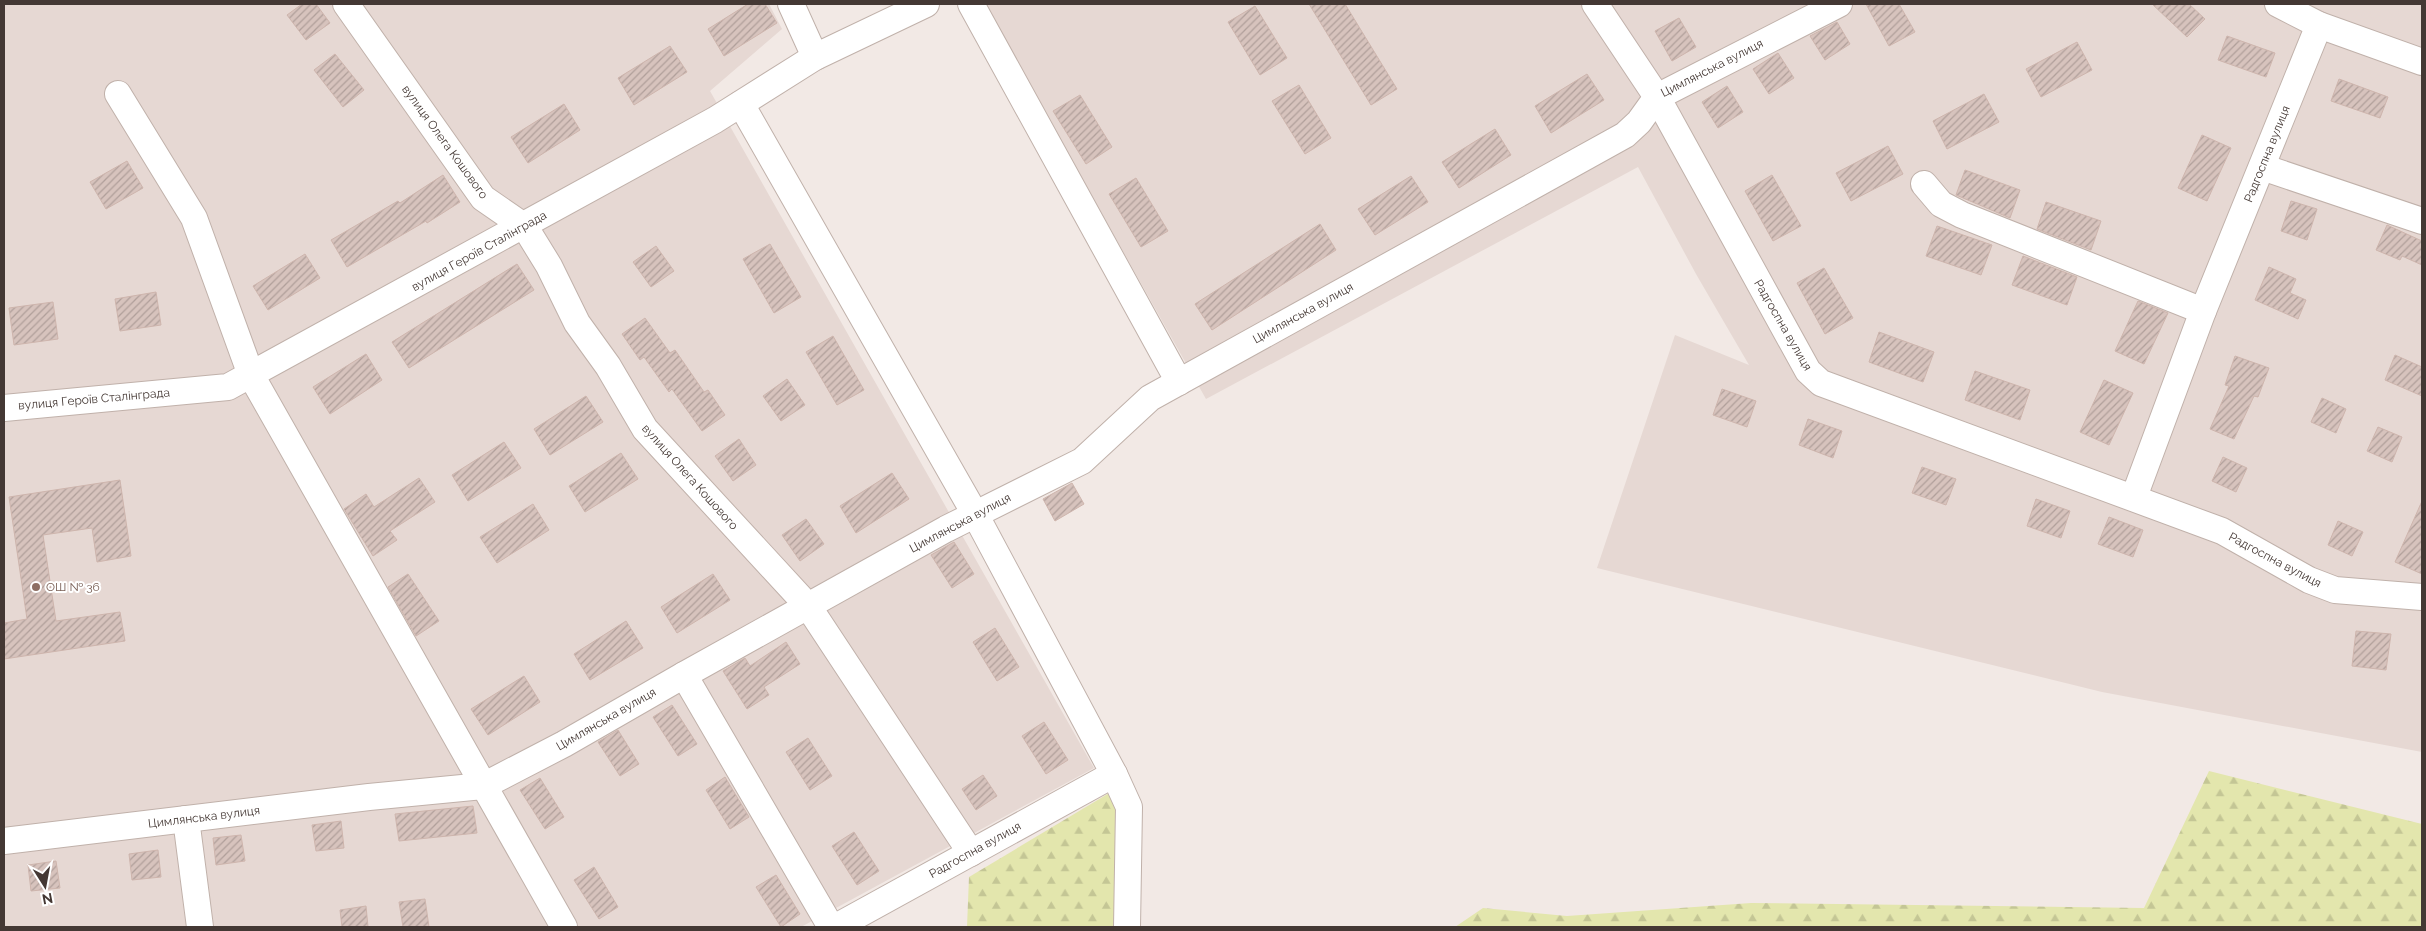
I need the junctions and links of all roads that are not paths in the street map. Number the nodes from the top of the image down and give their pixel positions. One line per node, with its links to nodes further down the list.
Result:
1 (346, 4): 17 (street, вулиця Олега Кошового)
2 (791, 4): 9 (street)
3 (926, 4): 9 (street, вулиця Героїв Сталінграда)
4 (971, 4): 20 (street)
5 (1595, 4): 12 (street, Радгоспна вулиця)
6 (1839, 4): 12 (street, Цимлянська вулиця)
7 (2278, 4): 8 (street)
8 (2319, 25): 10 (street); 14 (street, Радгоспна вулиця)
9 (815, 57): 13 (street, вулиця Героїв Сталінграда)
10 (2422, 62)
11 (118, 94): 19 (street)
12 (1657, 97): 20 (street, Цимлянська вулиця); 22 (street, Радгоспна вулиця)
13 (741, 104): 17 (street, вулиця Героїв Сталінграда); 23 (street)
14 (2262, 167): 16 (street); 18 (street, Радгоспна вулиця)
15 (1924, 184): 18 (street)
16 (2422, 221)
17 (525, 227): 19 (street, вулиця Героїв Сталінграда); 25 (street, вулиця Олега Кошового)
18 (2203, 311): 22 (street, Радгоспна вулиця)
19 (251, 375): 21 (street, вулиця Героїв Сталінграда); 28 (street)
20 (1179, 382): 23 (street, Цимлянська вулиця)
21 (4, 408)
22 (2134, 497): 24 (street, Радгоспна вулиця)
23 (975, 514): 25 (street, Цимлянська вулиця); 27 (street)
24 (2422, 597)
25 (808, 606): 26 (street, Цимлянська вулиця); 31 (street, вулиця Олега Кошового)
26 (684, 675): 28 (street, Цимлянська вулиця); 34 (street)
27 (1114, 774): 31 (street, Радгоспна вулиця); 36 (street)
28 (483, 786): 29 (street, Цимлянська вулиця); 33 (street)
29 (186, 819): 30 (street, Цимлянська вулиця); 32 (street)
30 (4, 841)
31 (971, 853): 35 (street, Радгоспна вулиця)
32 (200, 927)
33 (564, 927)
34 (831, 927)
35 (836, 927)
36 (1126, 927)

